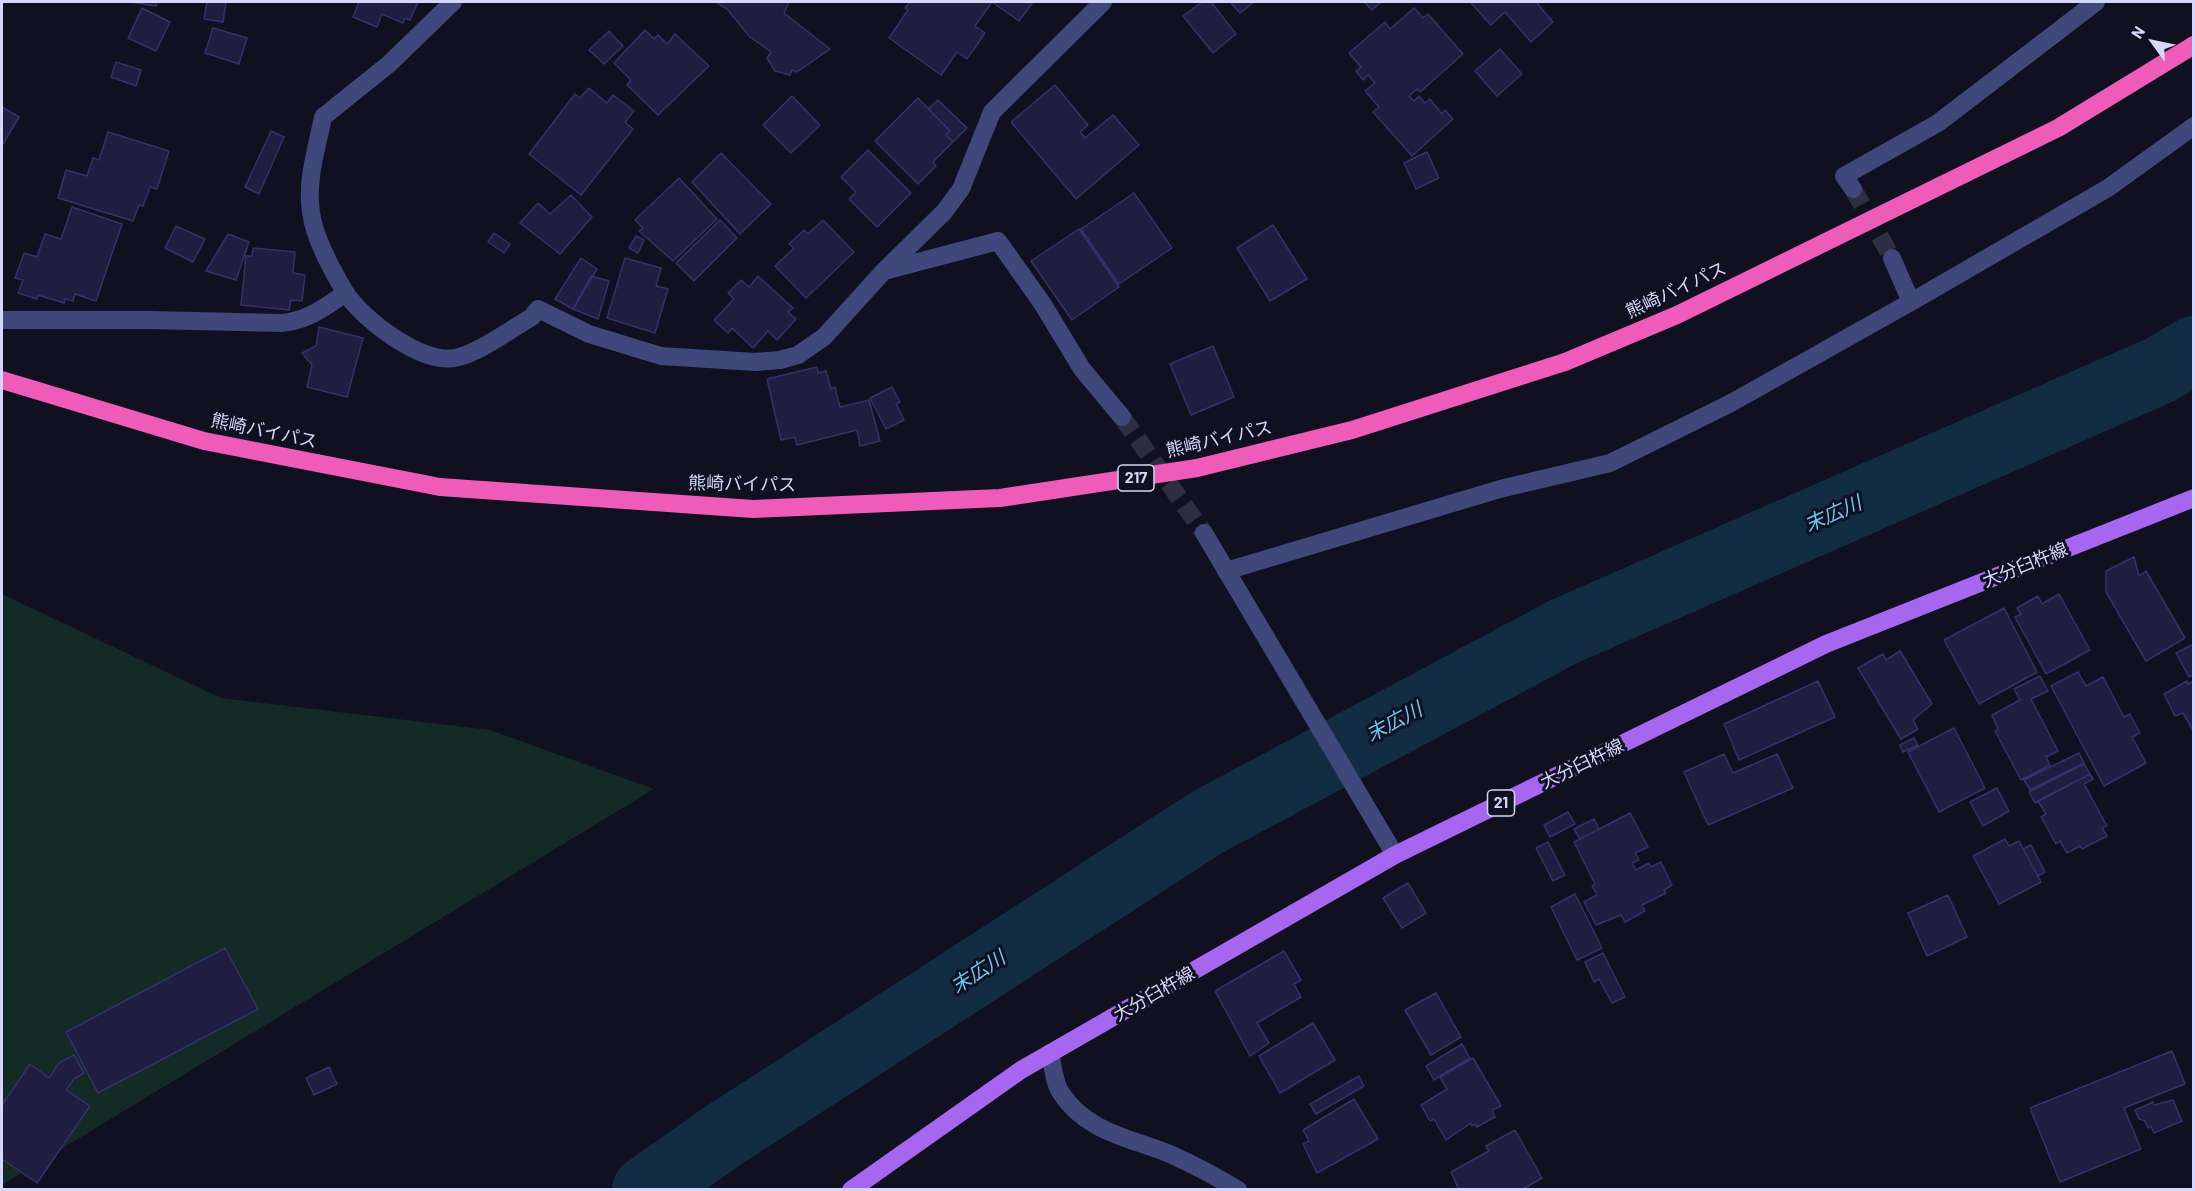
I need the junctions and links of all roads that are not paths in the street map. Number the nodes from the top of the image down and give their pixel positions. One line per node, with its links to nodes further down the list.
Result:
1 (453, 2): 9 (street)
2 (1103, 2): 8 (street)
3 (2096, 2): 6 (street)
4 (2193, 45): 12 (highway, 熊崎バイパス / 217)
5 (2193, 126): 10 (street)
6 (1853, 189)
7 (1892, 258): 10 (street)
8 (883, 272): 9 (street); 13 (street)
9 (346, 292): 11 (street)
10 (1911, 302): 16 (street)
11 (2, 320)
12 (2, 380)
13 (1122, 417)
14 (2193, 498): 17 (main road, 大分臼杵線 / 21)
15 (1204, 533): 16 (street)
16 (1226, 571): 17 (street)
17 (1395, 855): 18 (main road, 大分臼杵線 / 21)
18 (1050, 1053): 19 (main road, 大分臼杵線 / 21); 20 (street)
19 (851, 1190)
20 (1238, 1190)

